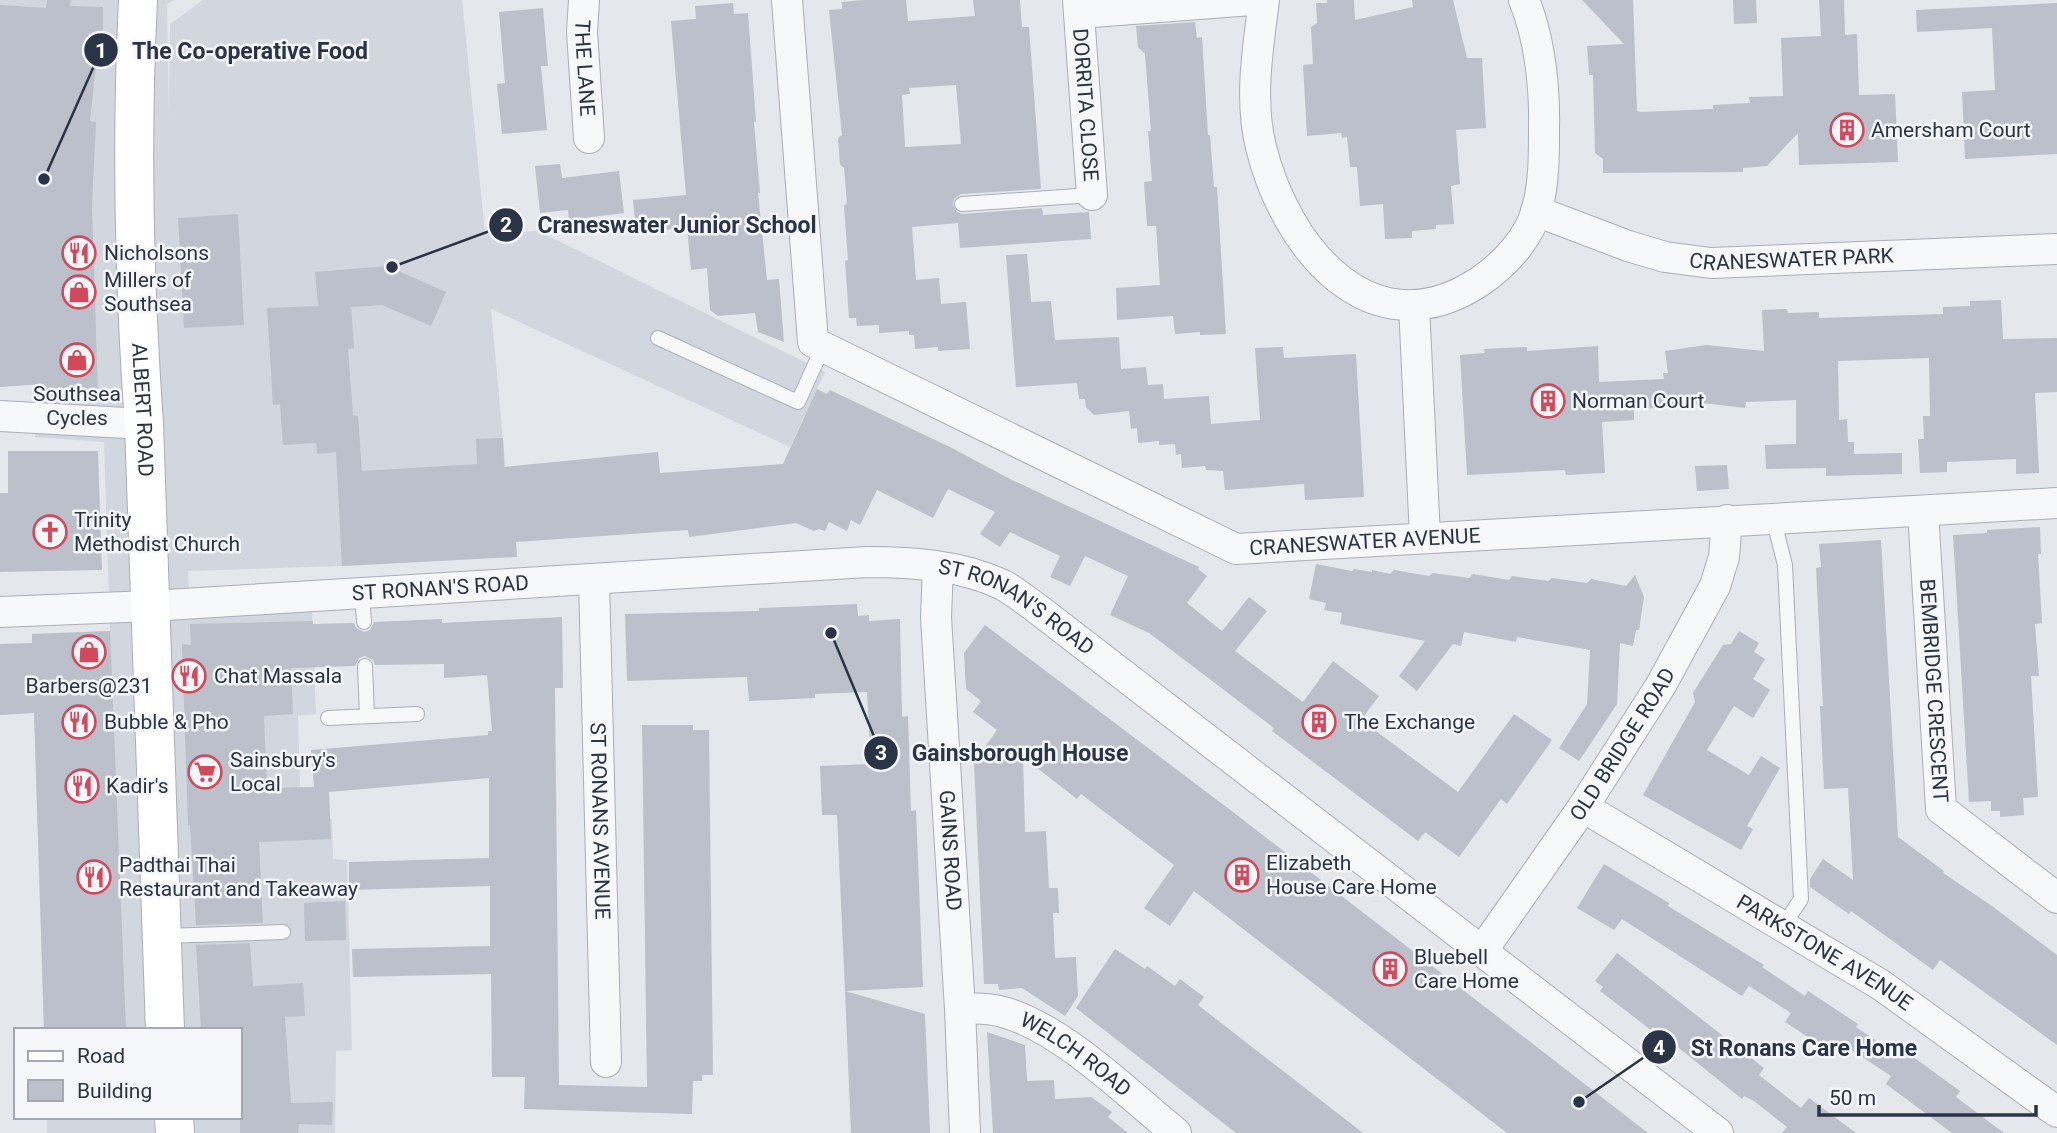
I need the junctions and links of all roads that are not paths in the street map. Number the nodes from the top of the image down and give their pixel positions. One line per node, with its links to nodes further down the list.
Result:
1 (138, 0): 17 (main road, ALBERT ROAD)
2 (584, 0): 8 (street, THE LANE)
3 (788, 0): 15 (street)
4 (1252, 0): 7 (street, DORRITA CLOSE)
5 (1264, 0): 13 (street)
6 (1524, 0): 11 (street)
7 (1079, 6): 9 (street, DORRITA CLOSE)
8 (589, 138)
9 (1092, 195): 10 (lane)
10 (962, 204)
11 (1536, 211): 12 (street, CRANESWATER PARK); 13 (street)
12 (2057, 249)
13 (1414, 305): 22 (street)
14 (658, 338): 15 (lane)
15 (823, 347): 22 (street, CRANESWATER AVENUE)
16 (0, 416): 17 (street)
17 (144, 424): 25 (main road, ALBERT ROAD)
18 (2057, 503): 19 (street, CRANESWATER AVENUE)
19 (1923, 511): 20 (street, CRANESWATER AVENUE); 32 (street, BEMBRIDGE CRESCENT)
20 (1773, 518): 21 (street, CRANESWATER AVENUE); 33 (lane)
21 (1727, 520): 22 (street, CRANESWATER AVENUE); 31 (street, OLD BRIDGE ROAD)
22 (1425, 537)
23 (938, 567): 24 (street, ST RONAN'S ROAD); 36 (street, ST RONAN'S ROAD); 37 (street, GAINS ROAD)
24 (594, 579): 25 (street, ST RONAN'S ROAD); 39 (street, ST RONANS AVENUE)
25 (150, 606): 26 (street, ST RONAN'S ROAD); 35 (main road, ALBERT ROAD)
26 (0, 612)
27 (365, 666): 29 (lane)
28 (417, 714): 29 (lane)
29 (367, 716): 30 (lane)
30 (328, 718)
31 (1583, 807): 33 (street, PARKSTONE AVENUE); 36 (street, OLD BRIDGE ROAD)
32 (2057, 898)
33 (1783, 926): 40 (street, PARKSTONE AVENUE)
34 (283, 932): 35 (lane)
35 (162, 936): 38 (main road, ALBERT ROAD)
36 (1482, 951): 43 (street, ST RONAN'S ROAD)
37 (960, 1009): 41 (street, GAINS ROAD); 42 (street, WELCH ROAD)
38 (165, 1028)
39 (606, 1062)
40 (2057, 1112)
41 (965, 1133)
42 (1176, 1133)
43 (1718, 1133)

